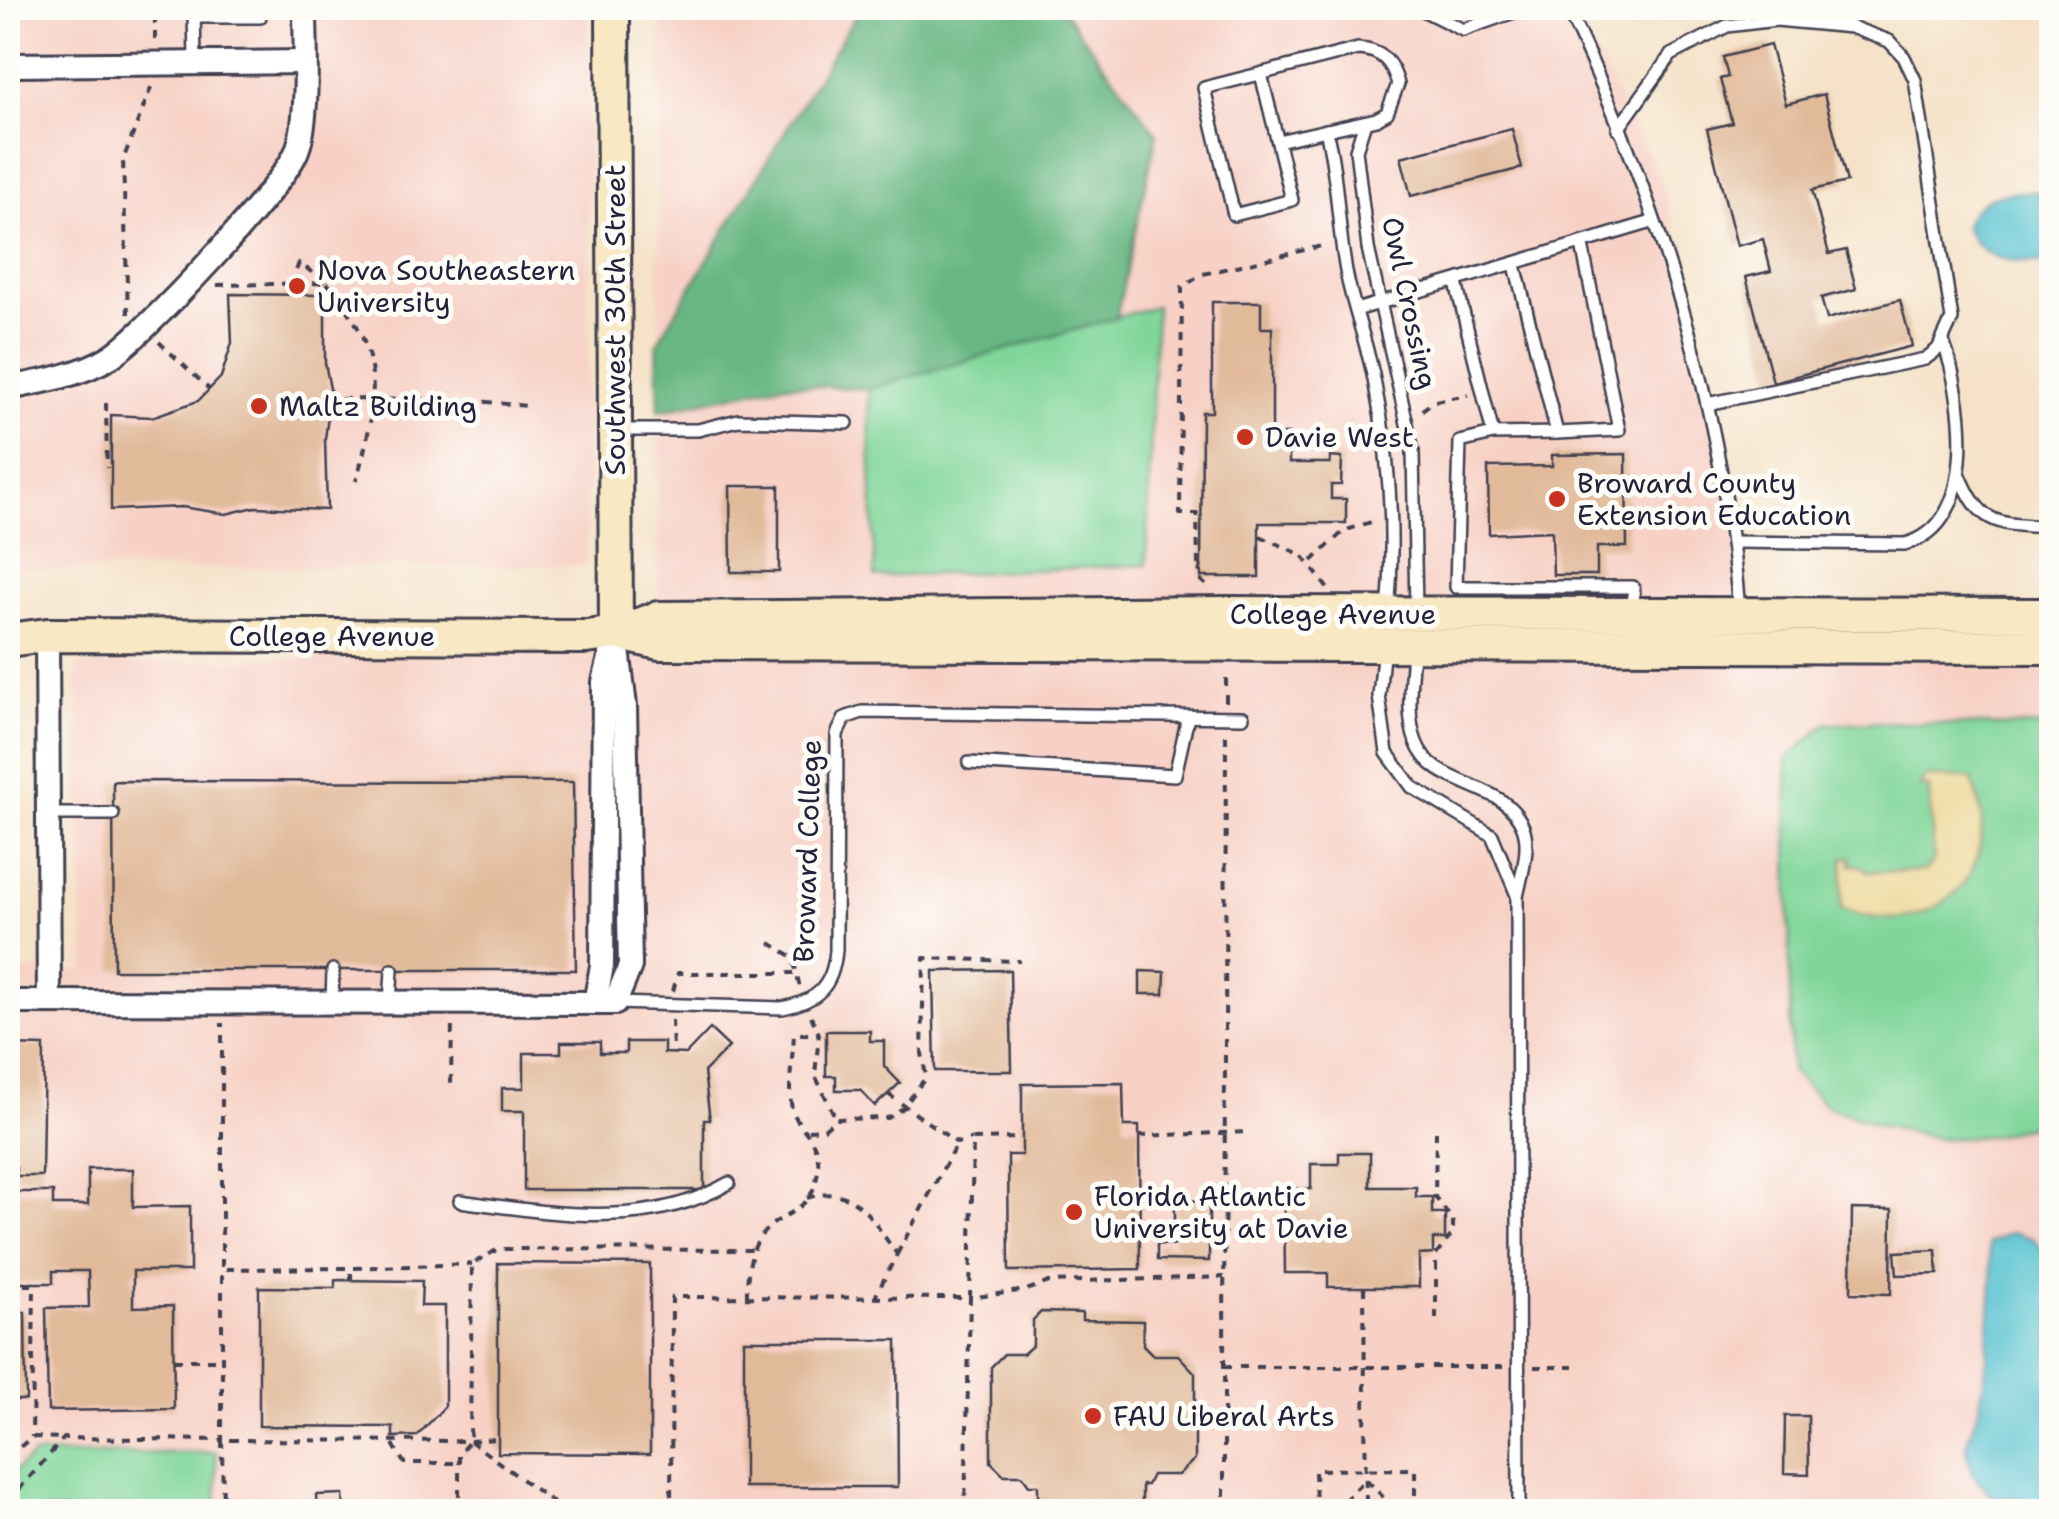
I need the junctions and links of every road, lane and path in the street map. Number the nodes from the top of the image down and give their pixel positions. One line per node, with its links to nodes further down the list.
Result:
1 (155, 8): 11 (path)
2 (260, 8): 8 (lane)
3 (305, 8): 10 (street)
4 (613, 8): 40 (street, Southwest 30th Street)
5 (1419, 8): 6 (lane)
6 (1525, 8)
7 (1567, 8): 15 (lane)
8 (194, 12): 9 (lane)
9 (195, 62): 10 (street); 11 (street)
10 (305, 62): 28 (street)
11 (155, 63): 12 (street); 28 (path)
12 (8, 65)
13 (1261, 74): 14 (lane); 17 (lane); 17 (lane)
14 (1365, 122): 16 (lane); 26 (lane, Owl Crossing)
15 (1618, 129): 18 (lane); 29 (lane)
16 (1326, 130): 17 (lane); 27 (lane, Owl Crossing)
17 (1278, 142)
18 (1652, 222): 20 (lane); 36 (lane)
19 (1333, 244): 51 (path)
20 (1582, 245): 21 (lane); 41 (lane)
21 (1514, 265): 22 (lane); 41 (lane)
22 (1456, 282): 26 (lane); 32 (lane)
23 (327, 283): 25 (path); 25 (path); 33 (path)
24 (212, 284): 25 (path)
25 (290, 286)
26 (1379, 304): 27 (lane); 38 (lane, Owl Crossing)
27 (1356, 310): 57 (lane, Owl Crossing)
28 (142, 326): 30 (street); 31 (path)
29 (1944, 342): 36 (lane); 44 (lane)
30 (8, 388)
31 (209, 389)
32 (1482, 392): 38 (path); 42 (lane)
33 (375, 398): 34 (path); 37 (path); 45 (path)
34 (340, 399)
35 (106, 403): 43 (path)
36 (1707, 404): 49 (lane)
37 (528, 406)
38 (1408, 416): 57 (lane, Owl Crossing)
39 (847, 423): 40 (lane)
40 (615, 430): 58 (street, Southwest 30th Street)
41 (1557, 433): 42 (lane)
42 (1493, 434): 53 (lane)
43 (107, 468)
44 (1957, 468): 46 (lane); 49 (lane)
45 (356, 481)
46 (2052, 527)
47 (1260, 536): 50 (path)
48 (1374, 537): 50 (path)
49 (1734, 542): 55 (lane)
50 (1311, 562): 52 (path)
51 (1198, 565)
52 (1332, 599)
53 (1634, 614): 55 (street, College Avenue); 57 (street, College Avenue)
54 (2052, 615): 55 (street, College Avenue)
55 (1752, 625): 62 (lane)
56 (8, 627): 59 (street, College Avenue)
57 (1400, 630): 58 (street, College Avenue); 62 (street, College Avenue); 70 (lane); 70 (lane)
58 (616, 633): 59 (street, College Avenue); 81 (street)
59 (47, 635): 60 (street, College Avenue); 68 (street)
60 (8, 640)
61 (2052, 647): 62 (street, College Avenue)
62 (1800, 648)
63 (1226, 667): 65 (path)
64 (1188, 716): 65 (lane, Broward College); 67 (lane); 81 (lane, Broward College)
65 (1226, 717): 66 (lane, Broward College); 89 (path)
66 (1243, 717)
67 (969, 763)
68 (48, 814): 69 (lane); 77 (street)
69 (113, 814)
70 (1518, 897): 114 (lane)
71 (1020, 961): 85 (path)
72 (333, 970): 78 (lane)
73 (392, 970): 79 (lane)
74 (678, 973): 75 (path)
75 (794, 973)
76 (8, 1002): 77 (street, Broward College)
77 (50, 1002): 78 (street, Broward College)
78 (332, 1003): 79 (street, Broward College)
79 (390, 1003): 80 (street, Broward College)
80 (453, 1003): 81 (street, Broward College); 83 (path)
81 (605, 1003)
82 (222, 1018): 102 (path)
83 (451, 1083)
84 (888, 1094): 85 (path)
85 (903, 1108): 86 (path); 94 (path)
86 (836, 1119): 87 (path); 87 (path)
87 (808, 1130): 96 (path)
88 (1436, 1130): 110 (path)
89 (1226, 1132): 90 (path); 91 (path); 103 (path)
90 (1247, 1132)
91 (1139, 1136)
92 (1022, 1138): 93 (path)
93 (973, 1139): 94 (path); 109 (path)
94 (957, 1143): 99 (path)
95 (729, 1182): 97 (lane)
96 (807, 1198): 98 (path); 99 (path)
97 (460, 1201)
98 (752, 1250): 100 (path); 107 (path)
99 (898, 1254): 108 (path)
100 (472, 1264): 101 (path); 121 (path)
101 (351, 1268): 102 (path); 104 (path)
102 (224, 1270): 112 (path)
103 (1226, 1277): 109 (path); 113 (path)
104 (351, 1281)
105 (8, 1285): 117 (path)
106 (1364, 1287): 116 (path)
107 (747, 1297): 108 (path); 131 (path)
108 (874, 1298): 109 (path)
109 (970, 1298): 132 (path)
110 (1436, 1319)
111 (174, 1360): 112 (path)
112 (222, 1360): 120 (path)
113 (1224, 1367): 116 (path); 133 (path)
114 (1518, 1367): 115 (path); 116 (path); 139 (lane)
115 (1580, 1367)
116 (1364, 1368): 125 (path)
117 (32, 1437): 118 (path); 123 (path)
118 (64, 1438): 120 (path); 127 (path)
119 (498, 1439): 121 (path)
120 (222, 1440): 122 (path); 128 (path)
121 (470, 1441): 122 (path); 124 (path); 130 (path)
122 (393, 1444): 124 (path)
123 (8, 1457)
124 (459, 1463): 129 (path)
125 (1365, 1470): 126 (path); 134 (path); 138 (path)
126 (1366, 1479): 135 (path); 136 (path); 137 (path)
127 (8, 1502)
128 (222, 1512)
129 (458, 1512)
130 (566, 1512)
131 (670, 1512)
132 (964, 1512)
133 (1224, 1512)
134 (1316, 1512)
135 (1333, 1512)
136 (1366, 1512)
137 (1398, 1512)
138 (1416, 1512)
139 (1519, 1512)

